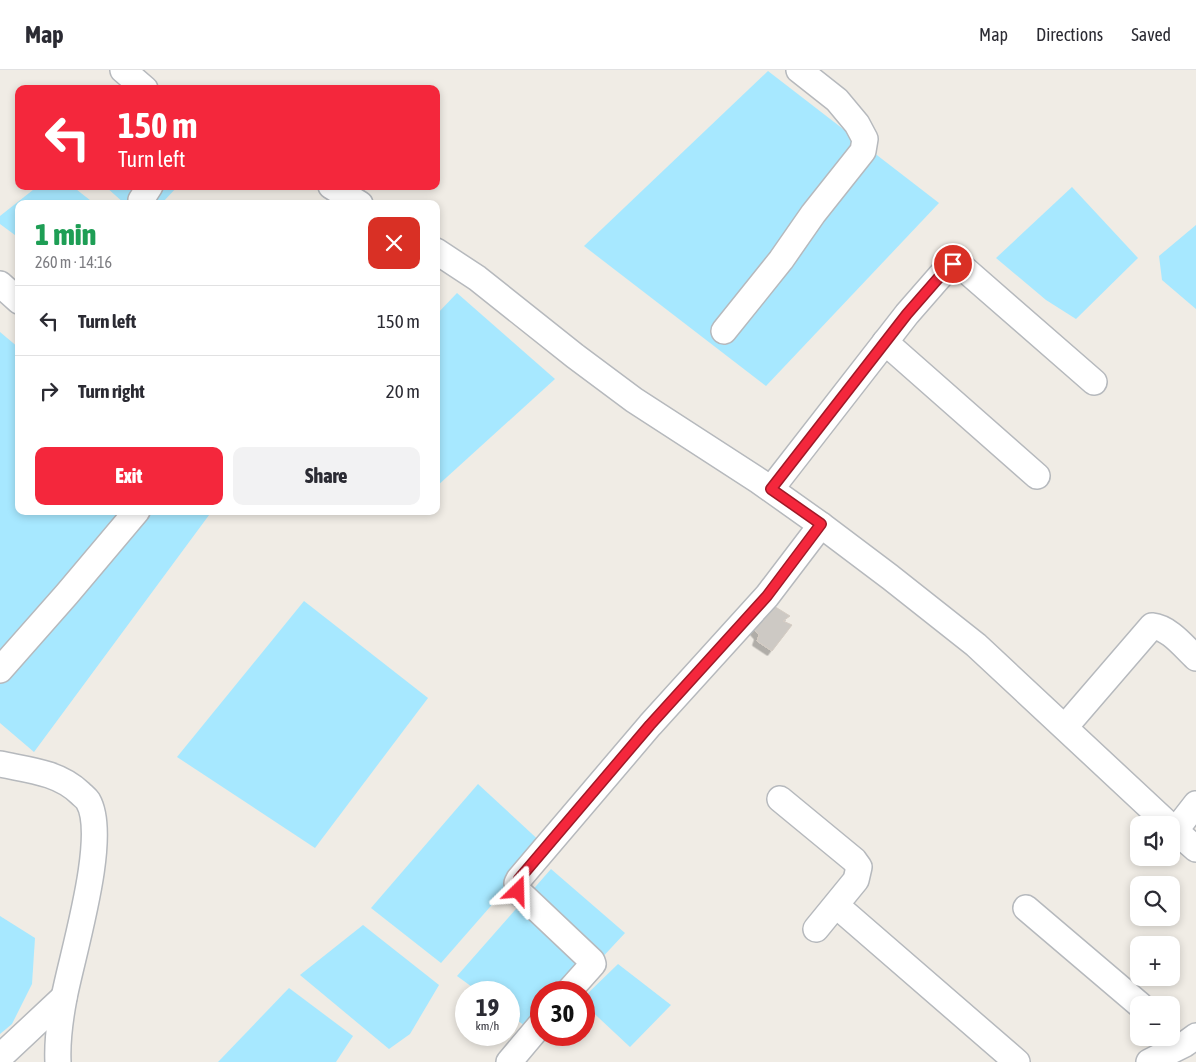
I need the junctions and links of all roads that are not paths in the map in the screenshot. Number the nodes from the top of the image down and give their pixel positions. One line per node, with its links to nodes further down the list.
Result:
1 (123, 70): 3 (street)
2 (799, 70): 9 (street)
3 (140, 85)
4 (337, 190): 5 (street)
5 (354, 200)
6 (440, 254): 13 (street)
7 (0, 284): 8 (street)
8 (15, 297)
9 (724, 331)
10 (885, 342): 11 (street); 12 (street); 13 (street)
11 (1094, 382)
12 (1037, 476)
13 (771, 489): 15 (street)
14 (133, 515): 17 (street)
15 (821, 524): 18 (street); 29 (street)
16 (1196, 658): 18 (street)
17 (0, 670)
18 (1065, 727): 22 (street)
19 (0, 764): 31 (street)
20 (780, 799): 26 (street)
21 (1196, 804): 23 (street)
22 (1159, 816)
23 (1180, 820)
24 (1180, 835): 25 (street)
25 (1196, 849)
26 (837, 906): 28 (street); 37 (street)
27 (1026, 908): 30 (street)
28 (816, 929)
29 (578, 981)
30 (1130, 996)
31 (64, 997): 34 (street); 35 (street)
32 (530, 1037): 36 (street)
33 (1184, 1038): 38 (street)
34 (0, 1057)
35 (58, 1062)
36 (509, 1062)
37 (1017, 1062)
38 (1150, 1062)

